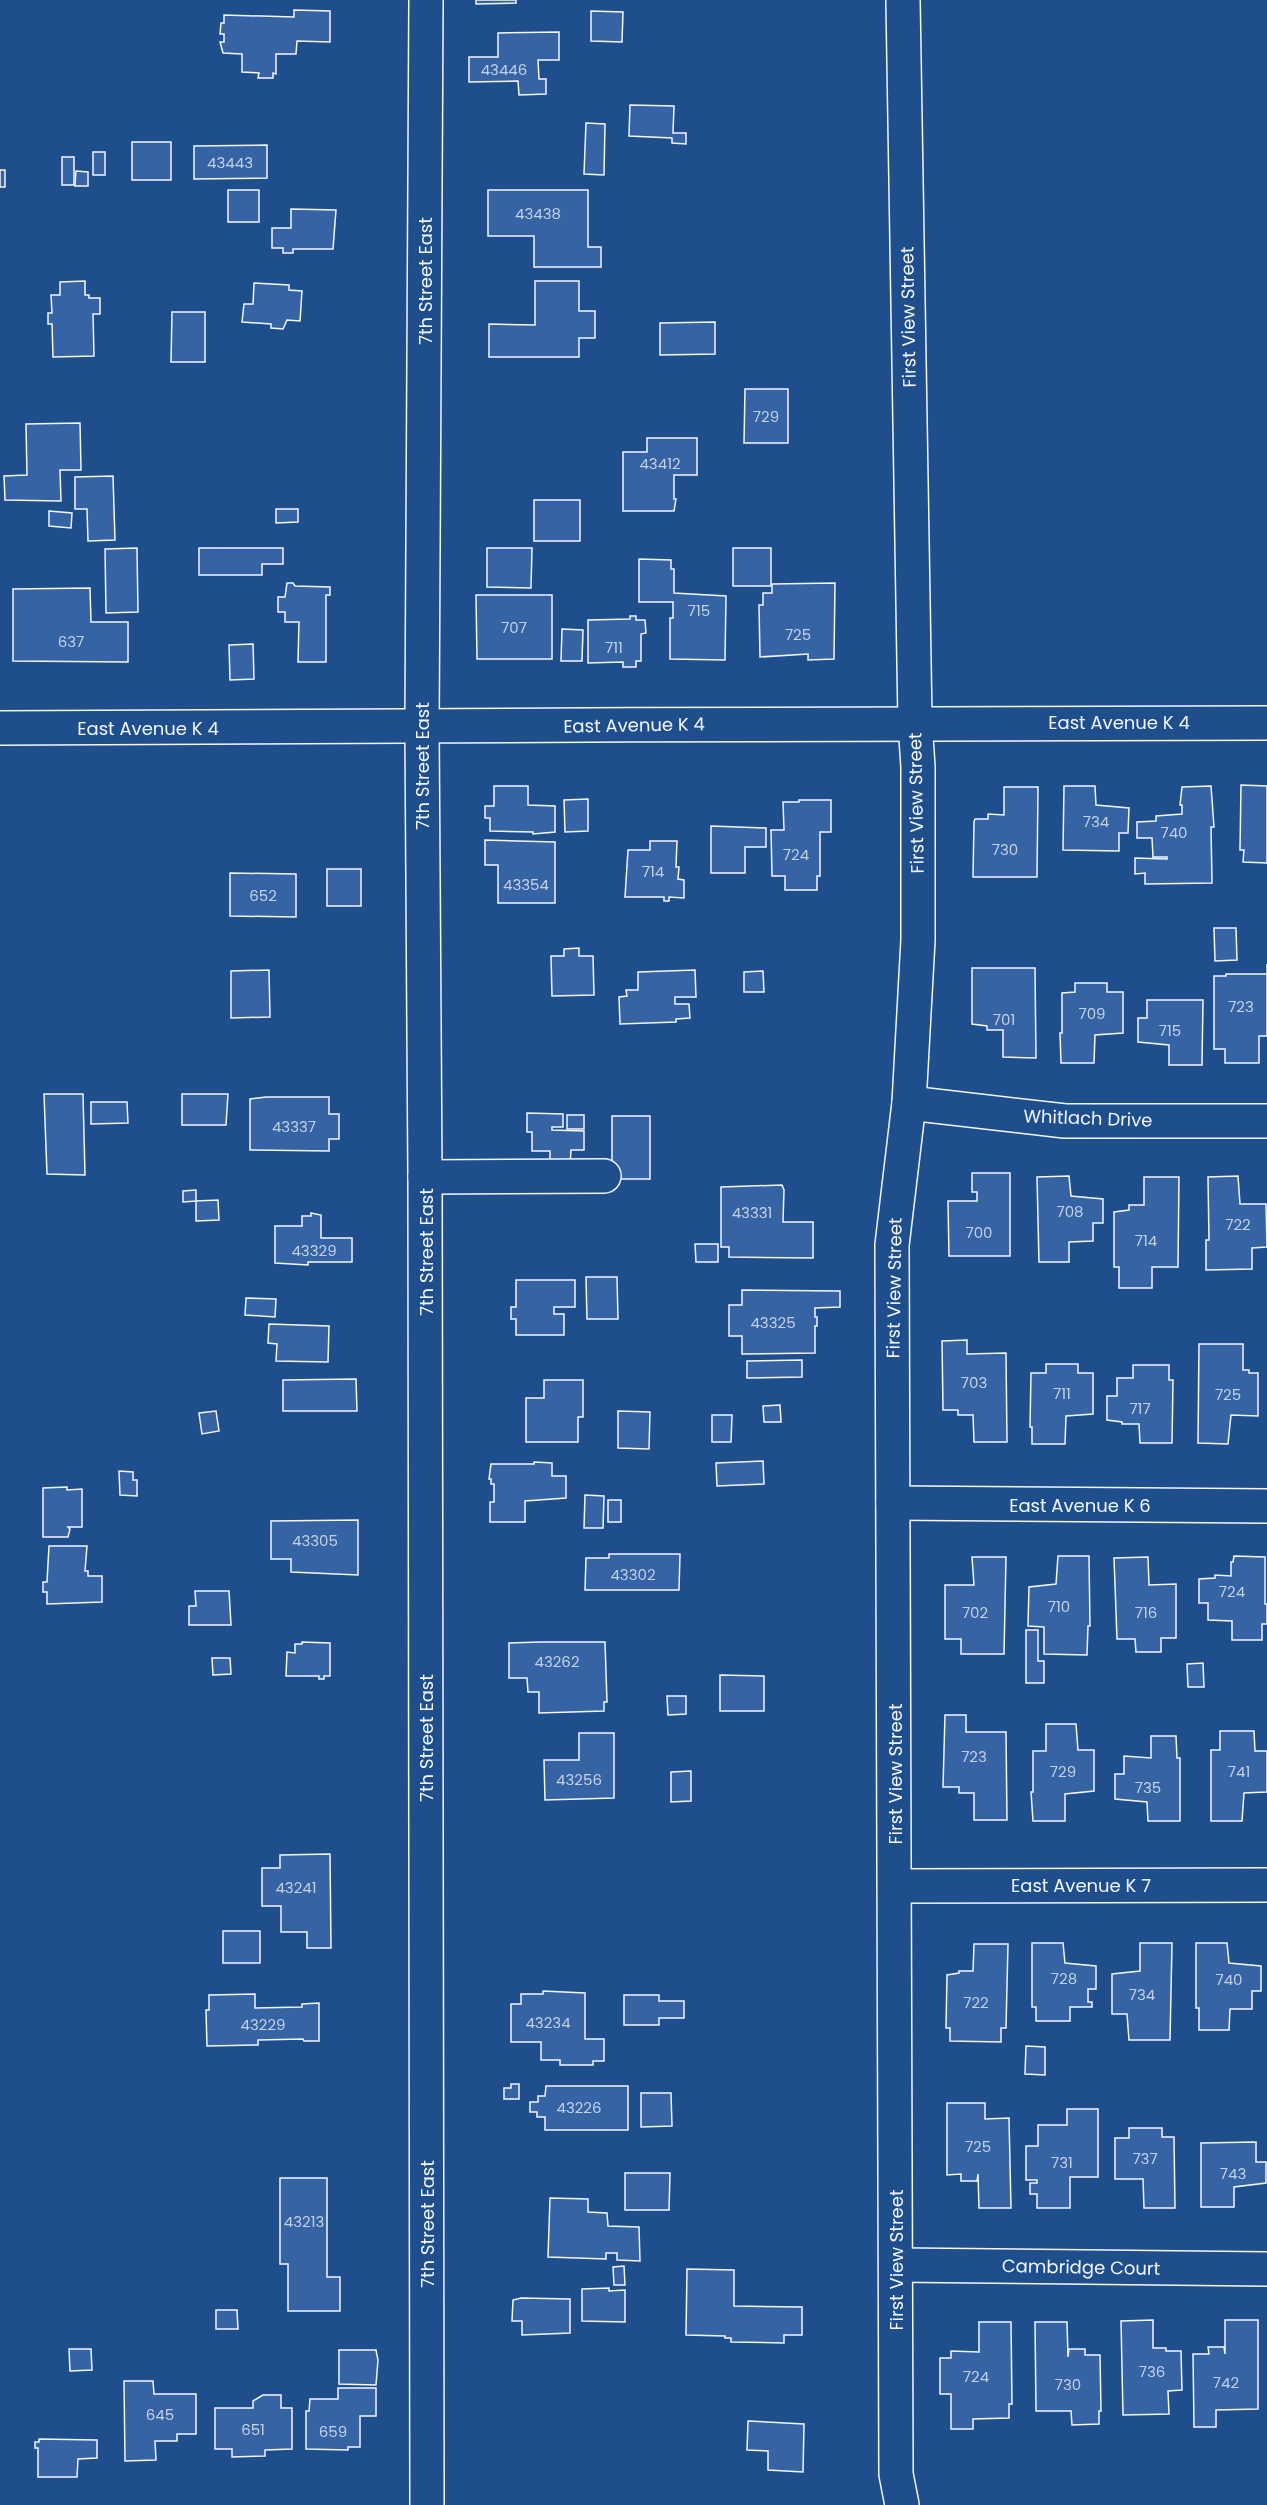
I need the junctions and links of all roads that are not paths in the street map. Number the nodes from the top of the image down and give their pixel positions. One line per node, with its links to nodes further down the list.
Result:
1 (426, 0): 6 (street, 7th Street East)
2 (903, 0): 3 (street, First View Street)
3 (915, 722): 4 (street, East Avenue K 4); 6 (street, East Avenue K 4); 7 (street, First View Street)
4 (1267, 723)
5 (0, 728): 6 (street, East Avenue K 4)
6 (422, 728): 10 (street, 7th Street East)
7 (909, 1103): 8 (street, Whitlach Drive); 11 (street, First View Street)
8 (1267, 1121)
9 (604, 1176): 10 (street)
10 (426, 1177): 17 (street, 7th Street East)
11 (892, 1503): 12 (street, East Avenue K 6); 14 (street, First View Street)
12 (1267, 1506)
13 (1267, 1885): 14 (street, East Avenue K 7)
14 (895, 1886): 15 (street, First View Street)
15 (896, 2265): 16 (street, Cambridge Court); 18 (street, First View Street)
16 (1267, 2269)
17 (427, 2505)
18 (902, 2505)

